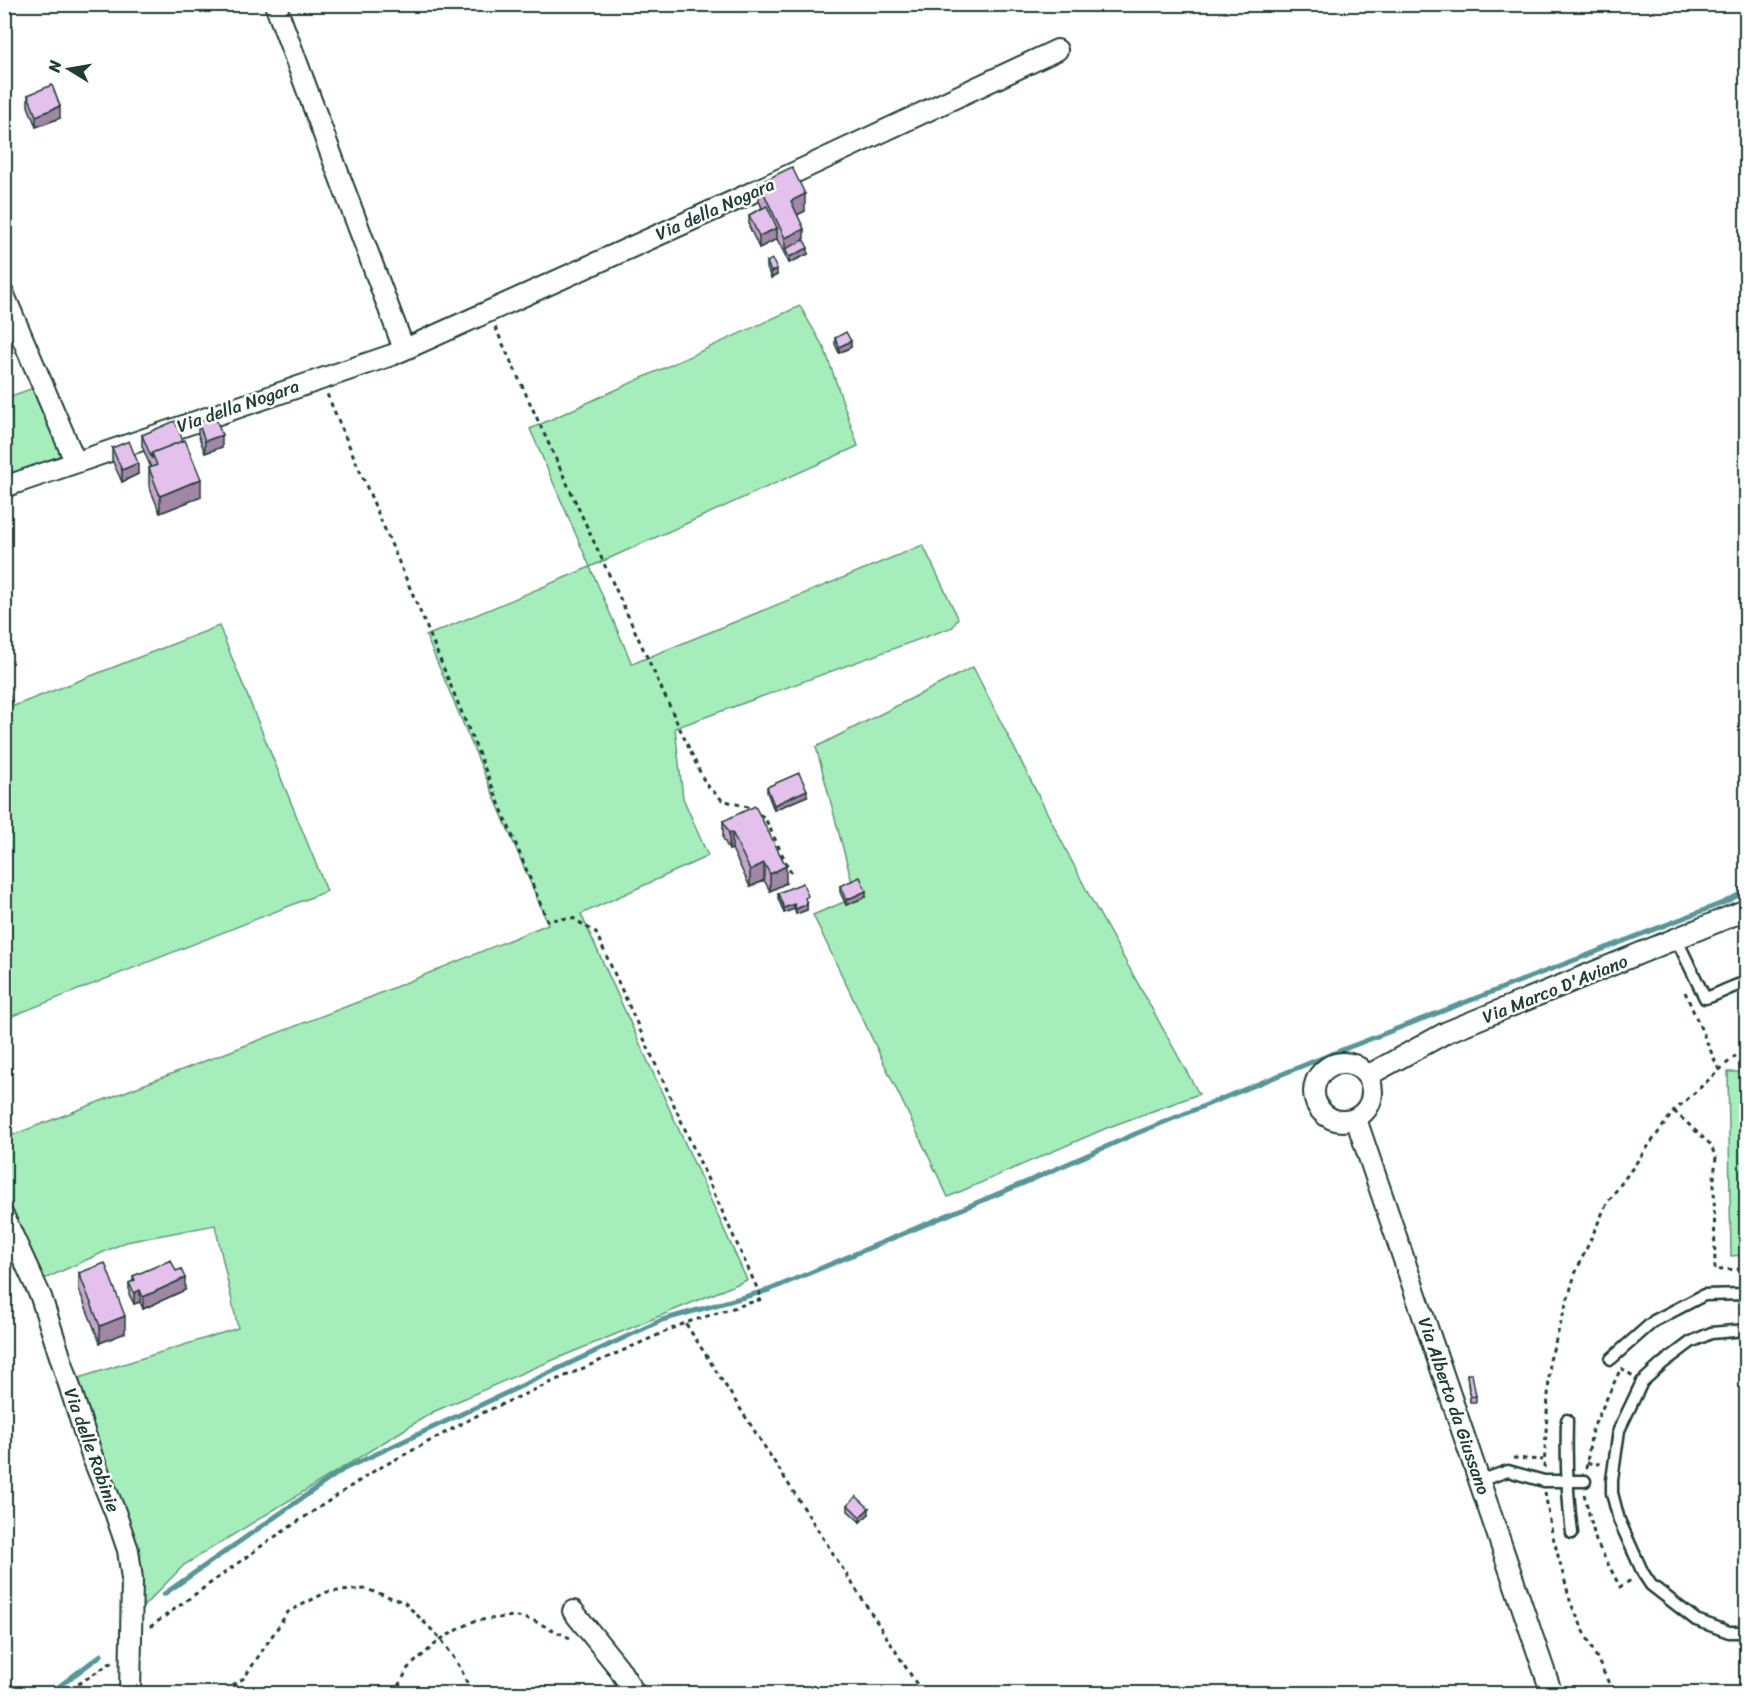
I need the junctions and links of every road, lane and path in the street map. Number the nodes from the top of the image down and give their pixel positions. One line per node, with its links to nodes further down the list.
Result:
1 (275, 4): 5 (street)
2 (1056, 50): 4 (street, Via della Nogara)
3 (4, 295): 7 (street)
4 (488, 311): 5 (street, Via della Nogara); 9 (path)
5 (404, 349): 6 (street, Via della Nogara)
6 (321, 379): 7 (street, Via della Nogara); 21 (path)
7 (75, 461): 8 (street, Via della Nogara)
8 (4, 487)
9 (791, 873)
10 (1746, 910): 11 (street, Via Marco D'Aviano)
11 (1676, 938): 12 (lane); 15 (street, Via Marco D'Aviano)
12 (1745, 982)
13 (1683, 986): 14 (path)
14 (1719, 1070)
15 (1367, 1076): 17 (street); 17 (street)
16 (1674, 1112): 19 (path)
17 (1356, 1119): 26 (street, Via Alberto da Giussano)
18 (4, 1217): 35 (street, Via delle Robinie)
19 (1746, 1269)
20 (1746, 1294): 23 (lane)
21 (685, 1323): 35 (path); 42 (path)
22 (1746, 1330): 24 (lane)
23 (1611, 1359)
24 (1642, 1382): 28 (path); 30 (lane)
25 (1568, 1420): 27 (lane)
26 (1479, 1481): 27 (lane); 43 (street, Via Alberto da Giussano)
27 (1566, 1481): 28 (lane); 29 (lane)
28 (1585, 1481): 30 (path)
29 (1572, 1533)
30 (1643, 1573): 32 (lane)
31 (573, 1611): 41 (street)
32 (1746, 1632)
33 (441, 1640): 34 (path); 38 (path); 39 (path); 40 (path)
34 (575, 1641)
35 (130, 1642): 36 (path); 37 (street, Via delle Robinie)
36 (63, 1694)
37 (130, 1694)
38 (217, 1694)
39 (395, 1694)
40 (472, 1694)
41 (635, 1694)
42 (923, 1694)
43 (1552, 1694)

